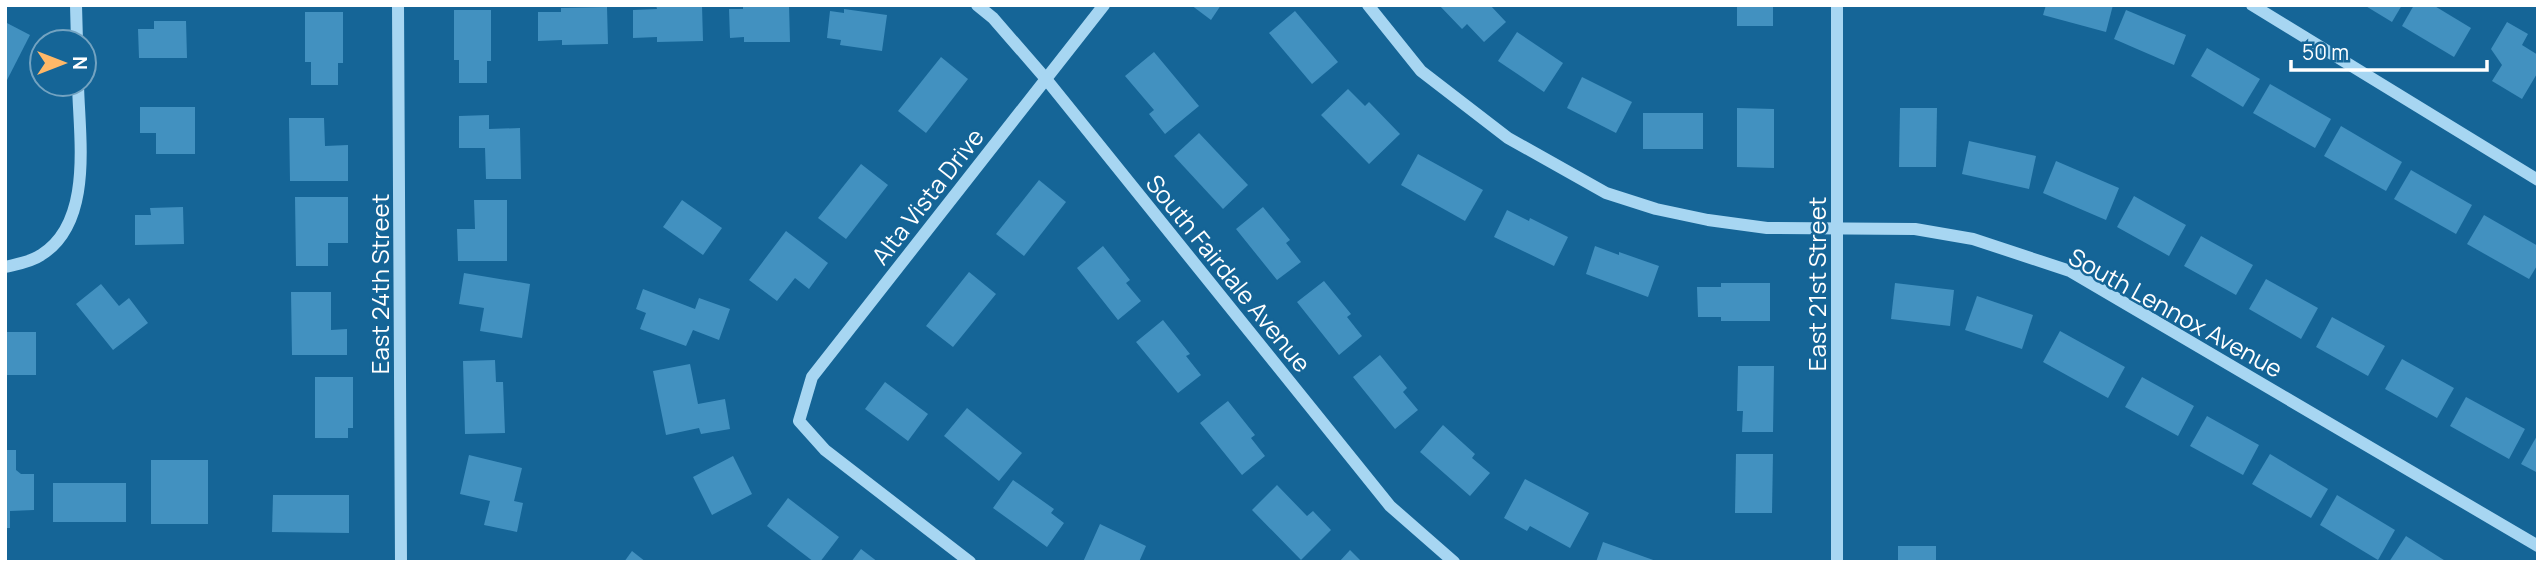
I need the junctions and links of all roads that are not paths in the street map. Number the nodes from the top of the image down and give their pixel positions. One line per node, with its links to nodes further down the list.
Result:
1 (76, 5): 8 (street)
2 (398, 5): 15 (street, East 24th Street)
3 (977, 5): 9 (street, South Fairdale Avenue)
4 (1104, 5): 9 (street, Alta Vista Drive)
5 (1368, 5): 12 (street, South Lennox Avenue)
6 (1837, 5): 12 (street, East 21st Street)
7 (2252, 5): 11 (street)
8 (77, 28)
9 (1046, 79): 16 (street, Alta Vista Drive); 17 (street, South Fairdale Avenue)
10 (78, 98): 13 (street)
11 (2538, 180)
12 (1837, 230): 14 (street, South Lennox Avenue); 18 (street, East 21st Street)
13 (5, 267)
14 (2538, 546)
15 (401, 562)
16 (970, 562)
17 (1454, 562)
18 (1837, 562)

